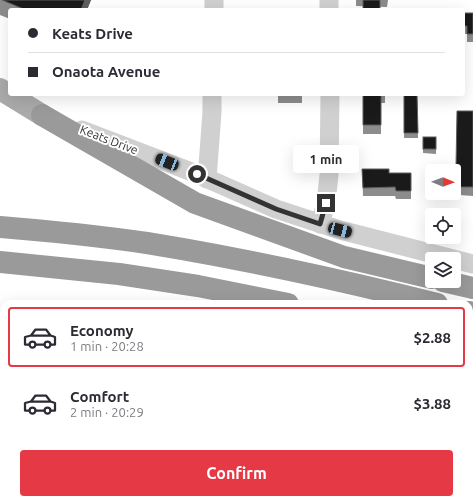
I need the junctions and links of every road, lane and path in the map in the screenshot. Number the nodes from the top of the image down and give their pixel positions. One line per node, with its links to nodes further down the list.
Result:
1 (11, 96): 4 (main road, Keats Drive)
2 (212, 96): 5 (street)
3 (330, 96): 6 (street)
4 (42, 115): 5 (street, Keats Drive); 12 (highway)
5 (202, 176): 6 (street, Keats Drive)
6 (320, 224): 10 (street, Keats Drive)
7 (0, 227): 16 (highway)
8 (0, 262): 9 (highway)
9 (24, 264): 11 (highway); 15 (highway)
10 (473, 264)
11 (0, 270)
12 (425, 276)
13 (461, 285): 14 (highway)
14 (473, 288)
15 (268, 300)
16 (421, 300)

